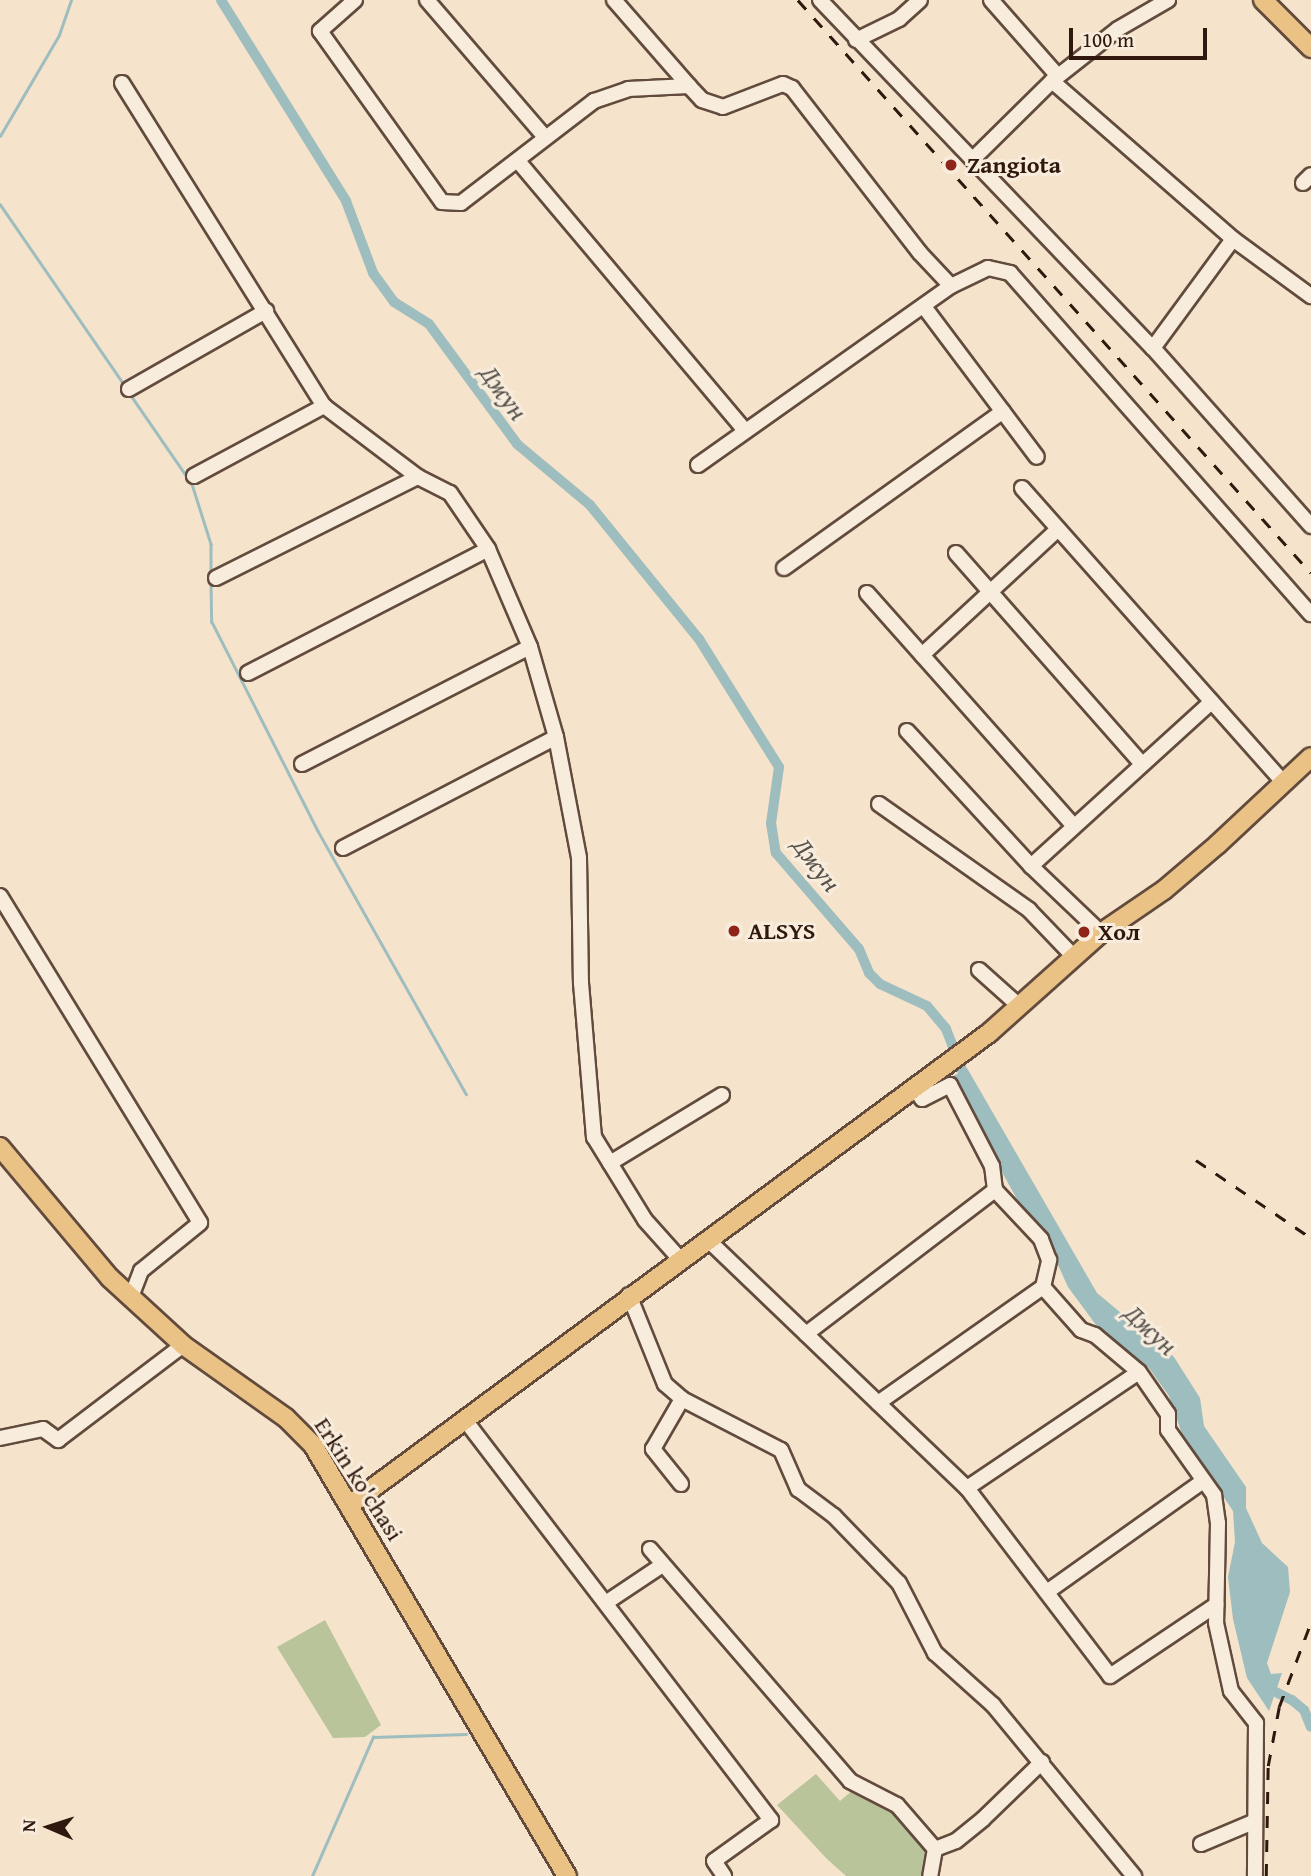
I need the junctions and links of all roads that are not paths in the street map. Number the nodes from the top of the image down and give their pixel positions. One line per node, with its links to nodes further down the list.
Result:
1 (355, 0): 18 (street)
2 (427, 0): 16 (street)
3 (614, 0): 15 (street)
4 (820, 0): 11 (street)
5 (920, 0): 11 (street)
6 (991, 0): 13 (street)
7 (1168, 0): 13 (street)
8 (1263, 0): 12 (main road)
9 (1280, 0): 10 (main road)
10 (1311, 32)
11 (856, 40): 17 (street)
12 (1311, 48)
13 (1055, 78): 17 (street); 19 (street)
14 (122, 83): 23 (street)
15 (689, 86): 16 (street); 20 (street)
16 (545, 137): 18 (street)
17 (973, 159): 24 (street)
18 (518, 161): 28 (street)
19 (1233, 239): 21 (street); 24 (street)
20 (951, 286): 22 (street); 42 (street)
21 (1311, 296)
22 (925, 308): 27 (street); 28 (street)
23 (265, 311): 25 (street); 26 (street)
24 (1153, 348): 34 (street)
25 (129, 389)
26 (324, 406): 31 (street); 32 (street)
27 (1003, 411): 29 (street); 38 (street)
28 (745, 431): 30 (street)
29 (1037, 457)
30 (698, 465)
31 (194, 476)
32 (418, 477): 36 (street); 39 (street)
33 (1022, 488): 35 (street)
34 (1311, 526)
35 (1058, 529): 40 (street); 46 (street)
36 (488, 549): 43 (street); 45 (street)
37 (956, 553): 40 (street)
38 (784, 568)
39 (216, 578)
40 (988, 592): 44 (street); 51 (street)
41 (867, 593): 44 (street)
42 (1311, 614)
43 (530, 647): 48 (street); 50 (street)
44 (922, 655): 54 (street)
45 (248, 673)
46 (1211, 702): 51 (street); 52 (street)
47 (907, 731): 56 (street)
48 (556, 737): 55 (street); 65 (street)
49 (1311, 757): 52 (main road)
50 (302, 764)
51 (1142, 764): 54 (street)
52 (1284, 783): 58 (main road)
53 (879, 804): 59 (street)
54 (1074, 827): 56 (street)
55 (343, 848)
56 (1031, 866): 58 (street)
57 (0, 896): 70 (street)
58 (1101, 933): 59 (main road)
59 (1074, 957): 61 (main road)
60 (979, 970): 61 (street)
61 (1017, 1004): 62 (main road)
62 (915, 1088): 66 (street); 67 (main road)
63 (722, 1095): 65 (street)
64 (0, 1147): 70 (main road, Erkin ko'chasi)
65 (610, 1163): 68 (street)
66 (995, 1190): 69 (street); 72 (street)
67 (707, 1238): 68 (main road); 72 (street)
68 (679, 1258): 71 (main road)
69 (1043, 1287): 74 (street); 76 (street)
70 (132, 1295): 73 (main road, Erkin ko'chasi)
71 (629, 1295): 75 (street); 77 (main road)
72 (806, 1335): 76 (street)
73 (183, 1345): 78 (street); 82 (main road, Erkin ko'chasi)
74 (1139, 1372): 79 (street); 81 (street)
75 (682, 1399): 80 (street); 88 (street)
76 (878, 1403): 81 (street)
77 (466, 1420): 82 (main road); 86 (street)
78 (0, 1438)
79 (1203, 1481): 85 (street); 87 (street)
80 (681, 1484)
81 (967, 1488): 85 (street)
82 (351, 1504): 92 (main road, Erkin ko'chasi)
83 (650, 1549): 84 (street)
84 (661, 1566): 86 (street); 91 (street)
85 (1047, 1592): 87 (street)
86 (607, 1602): 93 (street)
87 (1216, 1605): 89 (street)
88 (1042, 1762): 91 (street); 95 (street)
89 (1253, 1822): 90 (street); 96 (street)
90 (1201, 1844)
91 (934, 1849): 94 (street)
92 (567, 1876)
93 (724, 1876)
94 (930, 1876)
95 (1134, 1876)
96 (1255, 1876)

